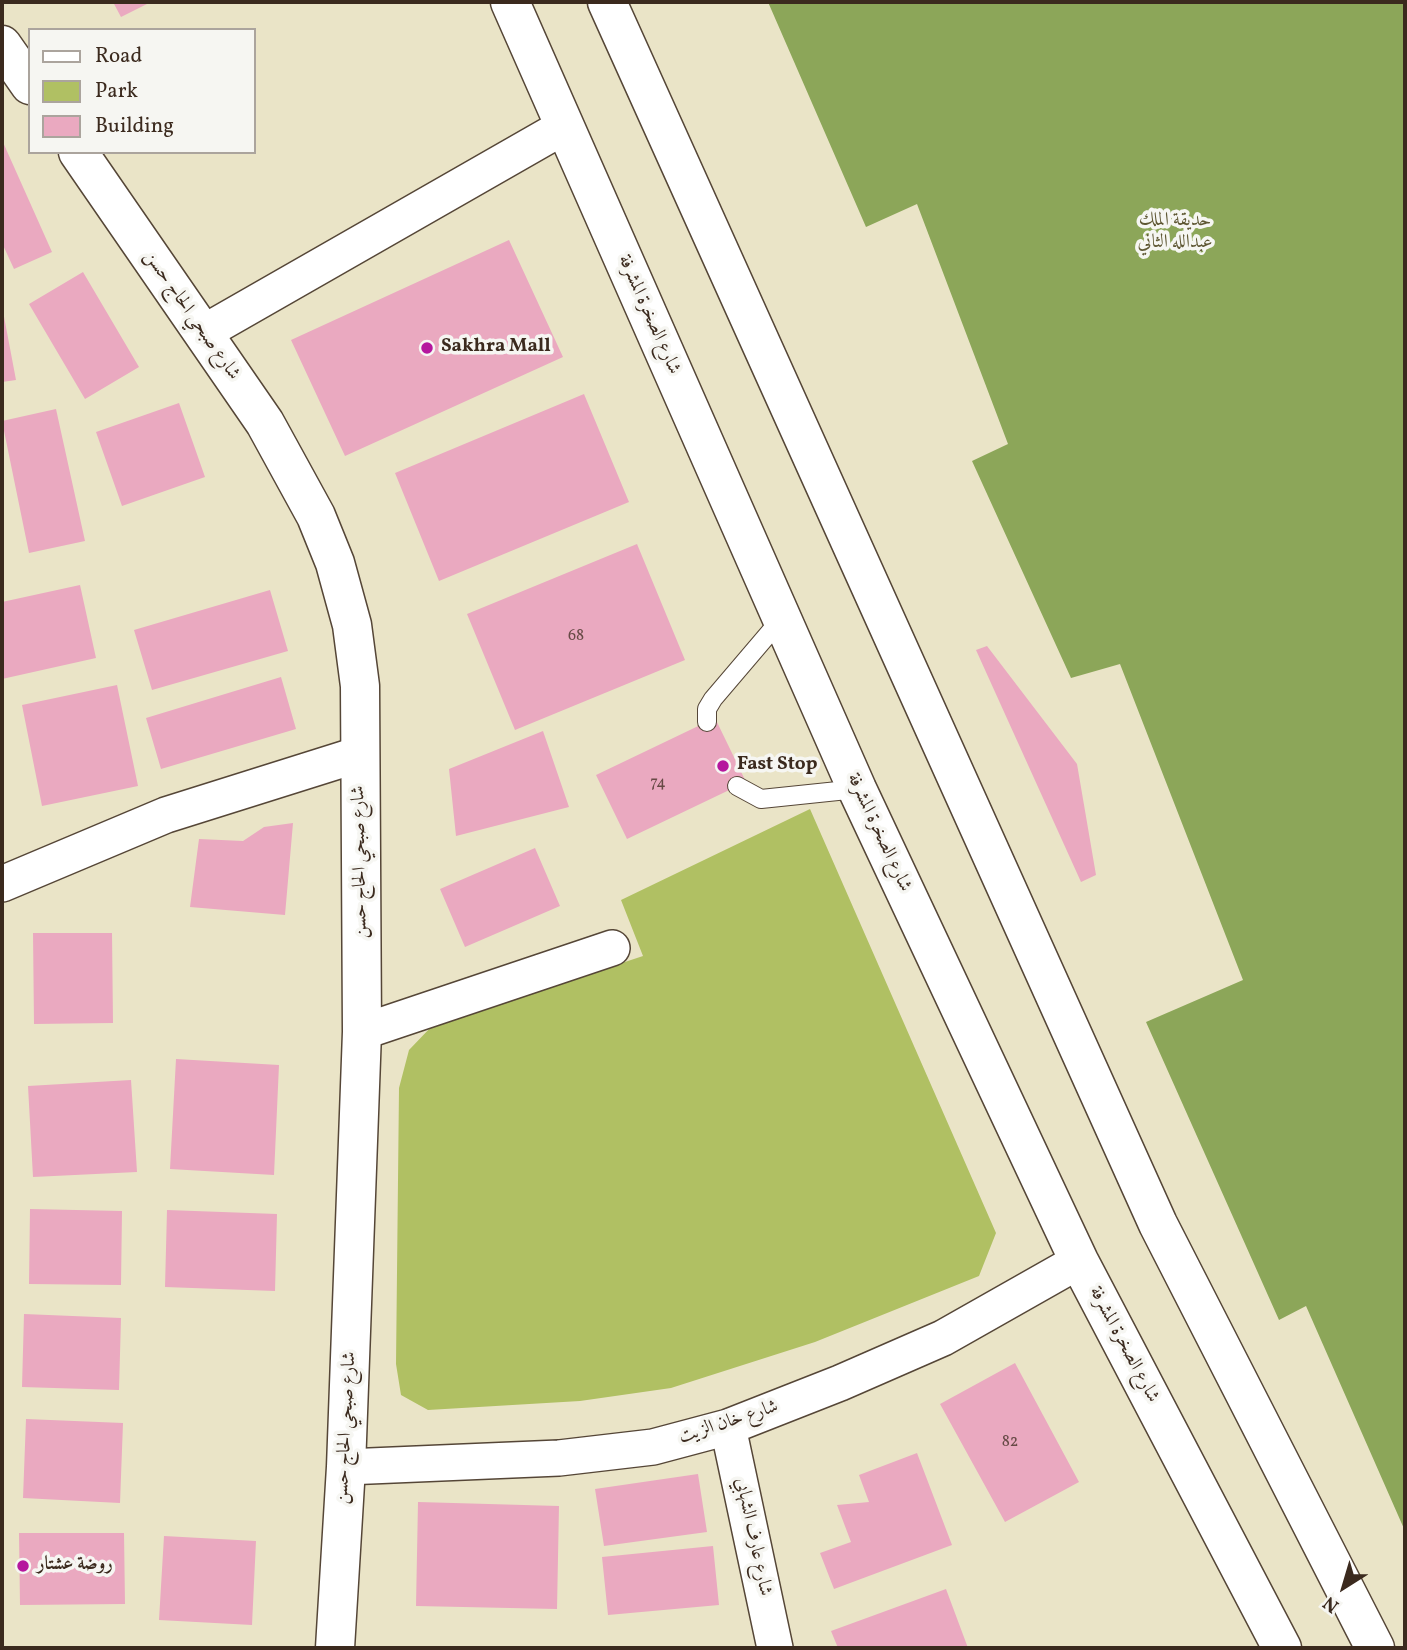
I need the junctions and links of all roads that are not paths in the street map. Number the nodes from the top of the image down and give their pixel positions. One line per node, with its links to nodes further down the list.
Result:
1 (510, 2): 5 (main road, شارع الصخرة المشرفة)
2 (607, 2): 22 (main road)
3 (2, 45): 4 (main road)
4 (28, 82)
5 (565, 127): 7 (street); 8 (main road, شارع الصخرة المشرفة)
6 (79, 154): 7 (main road, شارع صبحي الحاج حسن)
7 (203, 333): 10 (main road, شارع صبحي الحاج حسن)
8 (782, 618): 9 (lane); 12 (main road, شارع الصخرة المشرفة)
9 (707, 722)
10 (360, 754): 13 (street); 15 (main road, شارع صبحي الحاج حسن)
11 (737, 786): 12 (lane)
12 (857, 789): 16 (main road, شارع الصخرة المشرفة)
13 (2, 884)
14 (612, 948): 15 (street)
15 (362, 1032): 18 (main road, شارع صبحي الحاج حسن)
16 (1079, 1261): 17 (street, شارع خان الزيت); 21 (main road, شارع الصخرة المشرفة)
17 (728, 1427): 18 (street, شارع خان الزيت); 20 (street, شارع عارف الشهابي)
18 (346, 1467): 19 (main road, شارع صبحي الحاج حسن)
19 (335, 1648)
20 (775, 1648)
21 (1282, 1648)
22 (1375, 1648)

